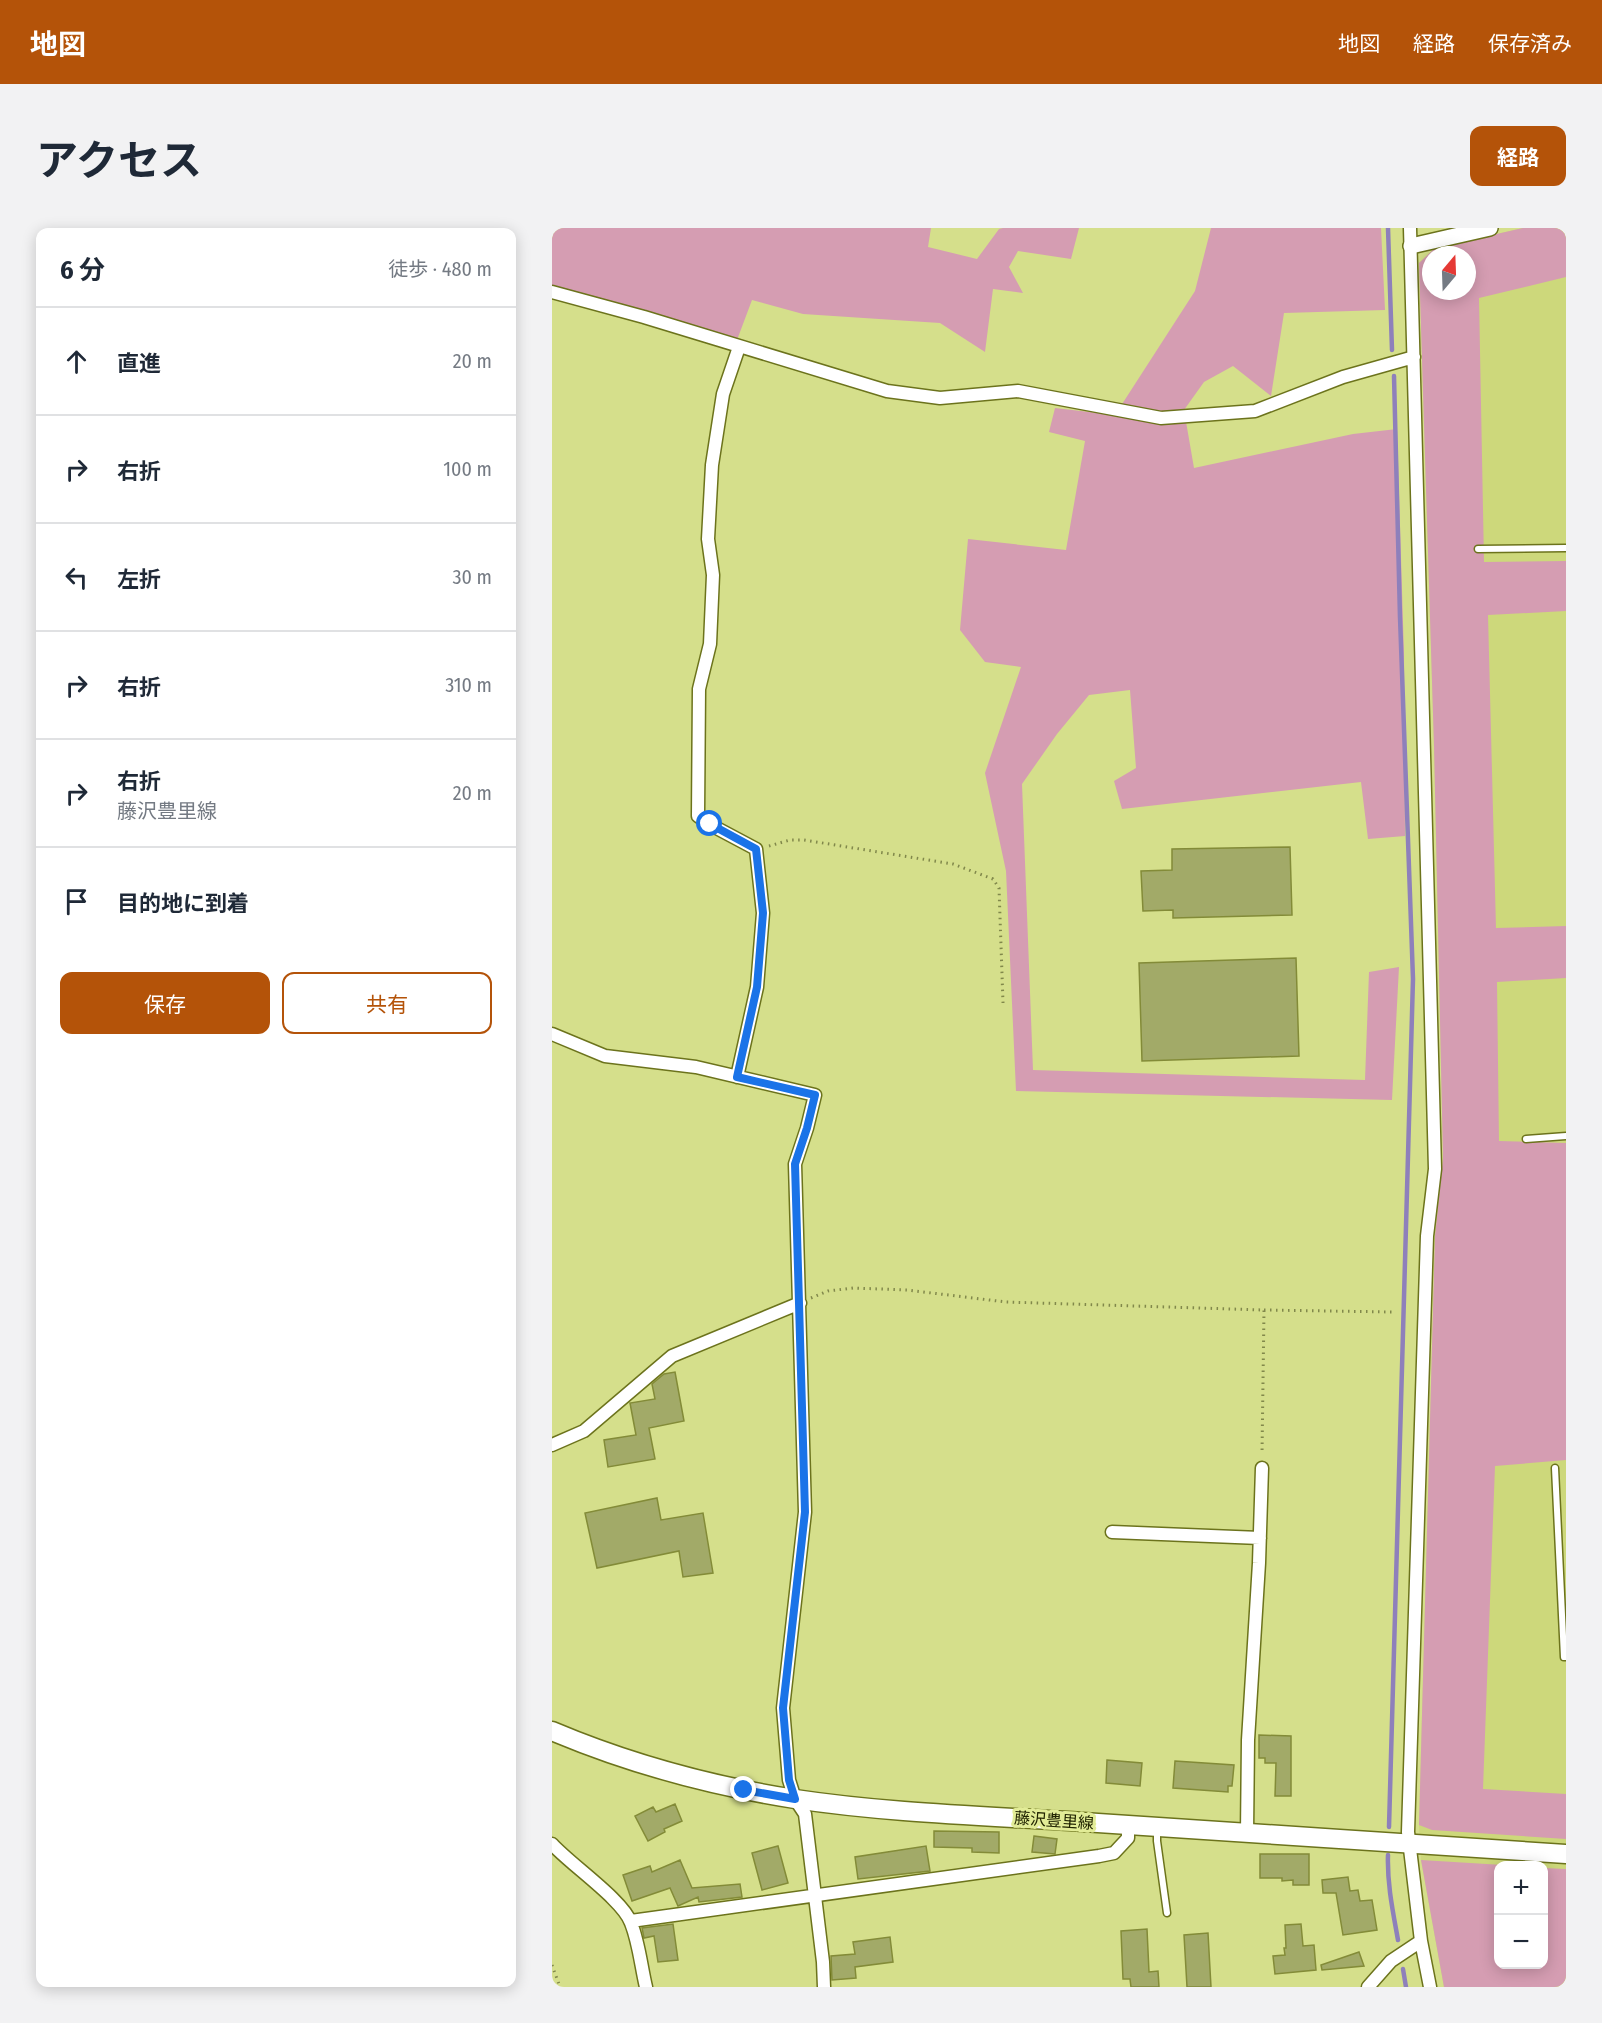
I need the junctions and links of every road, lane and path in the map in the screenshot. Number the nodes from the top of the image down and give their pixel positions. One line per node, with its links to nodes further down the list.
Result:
1 (1410, 228): 3 (street)
2 (1490, 228): 3 (street)
3 (1411, 246): 6 (street)
4 (552, 292): 5 (street)
5 (739, 347): 6 (street); 9 (street)
6 (1414, 357): 30 (street)
7 (1566, 548): 8 (lane)
8 (1478, 549)
9 (756, 849): 10 (path); 12 (street)
10 (1004, 1004)
11 (552, 1034): 12 (street)
12 (737, 1077): 15 (street)
13 (1566, 1136): 14 (lane)
14 (1526, 1139)
15 (800, 1303): 16 (path); 18 (street); 25 (street)
16 (1264, 1310): 17 (path); 19 (path)
17 (1392, 1312)
18 (552, 1445)
19 (1262, 1468): 22 (street)
20 (1555, 1468): 23 (lane)
21 (1112, 1532): 22 (street)
22 (1260, 1538): 28 (street)
23 (1566, 1657)
24 (552, 1731): 25 (main road, 藤沢豊里線)
25 (795, 1799): 26 (main road, 藤沢豊里線); 32 (street)
26 (1128, 1825): 27 (main road, 藤沢豊里線); 32 (street)
27 (1157, 1827): 28 (main road, 藤沢豊里線); 33 (lane)
28 (1247, 1833): 30 (main road, 藤沢豊里線)
29 (552, 1844): 34 (street)
30 (1408, 1844): 31 (main road, 藤沢豊里線); 35 (street)
31 (1566, 1854)
32 (815, 1896): 34 (street); 39 (street)
33 (1167, 1913)
34 (631, 1921): 38 (street)
35 (1421, 1941): 40 (street); 41 (street)
36 (552, 1965): 37 (path)
37 (560, 1987)
38 (646, 1987)
39 (824, 1987)
40 (1368, 1987)
41 (1430, 1987)

